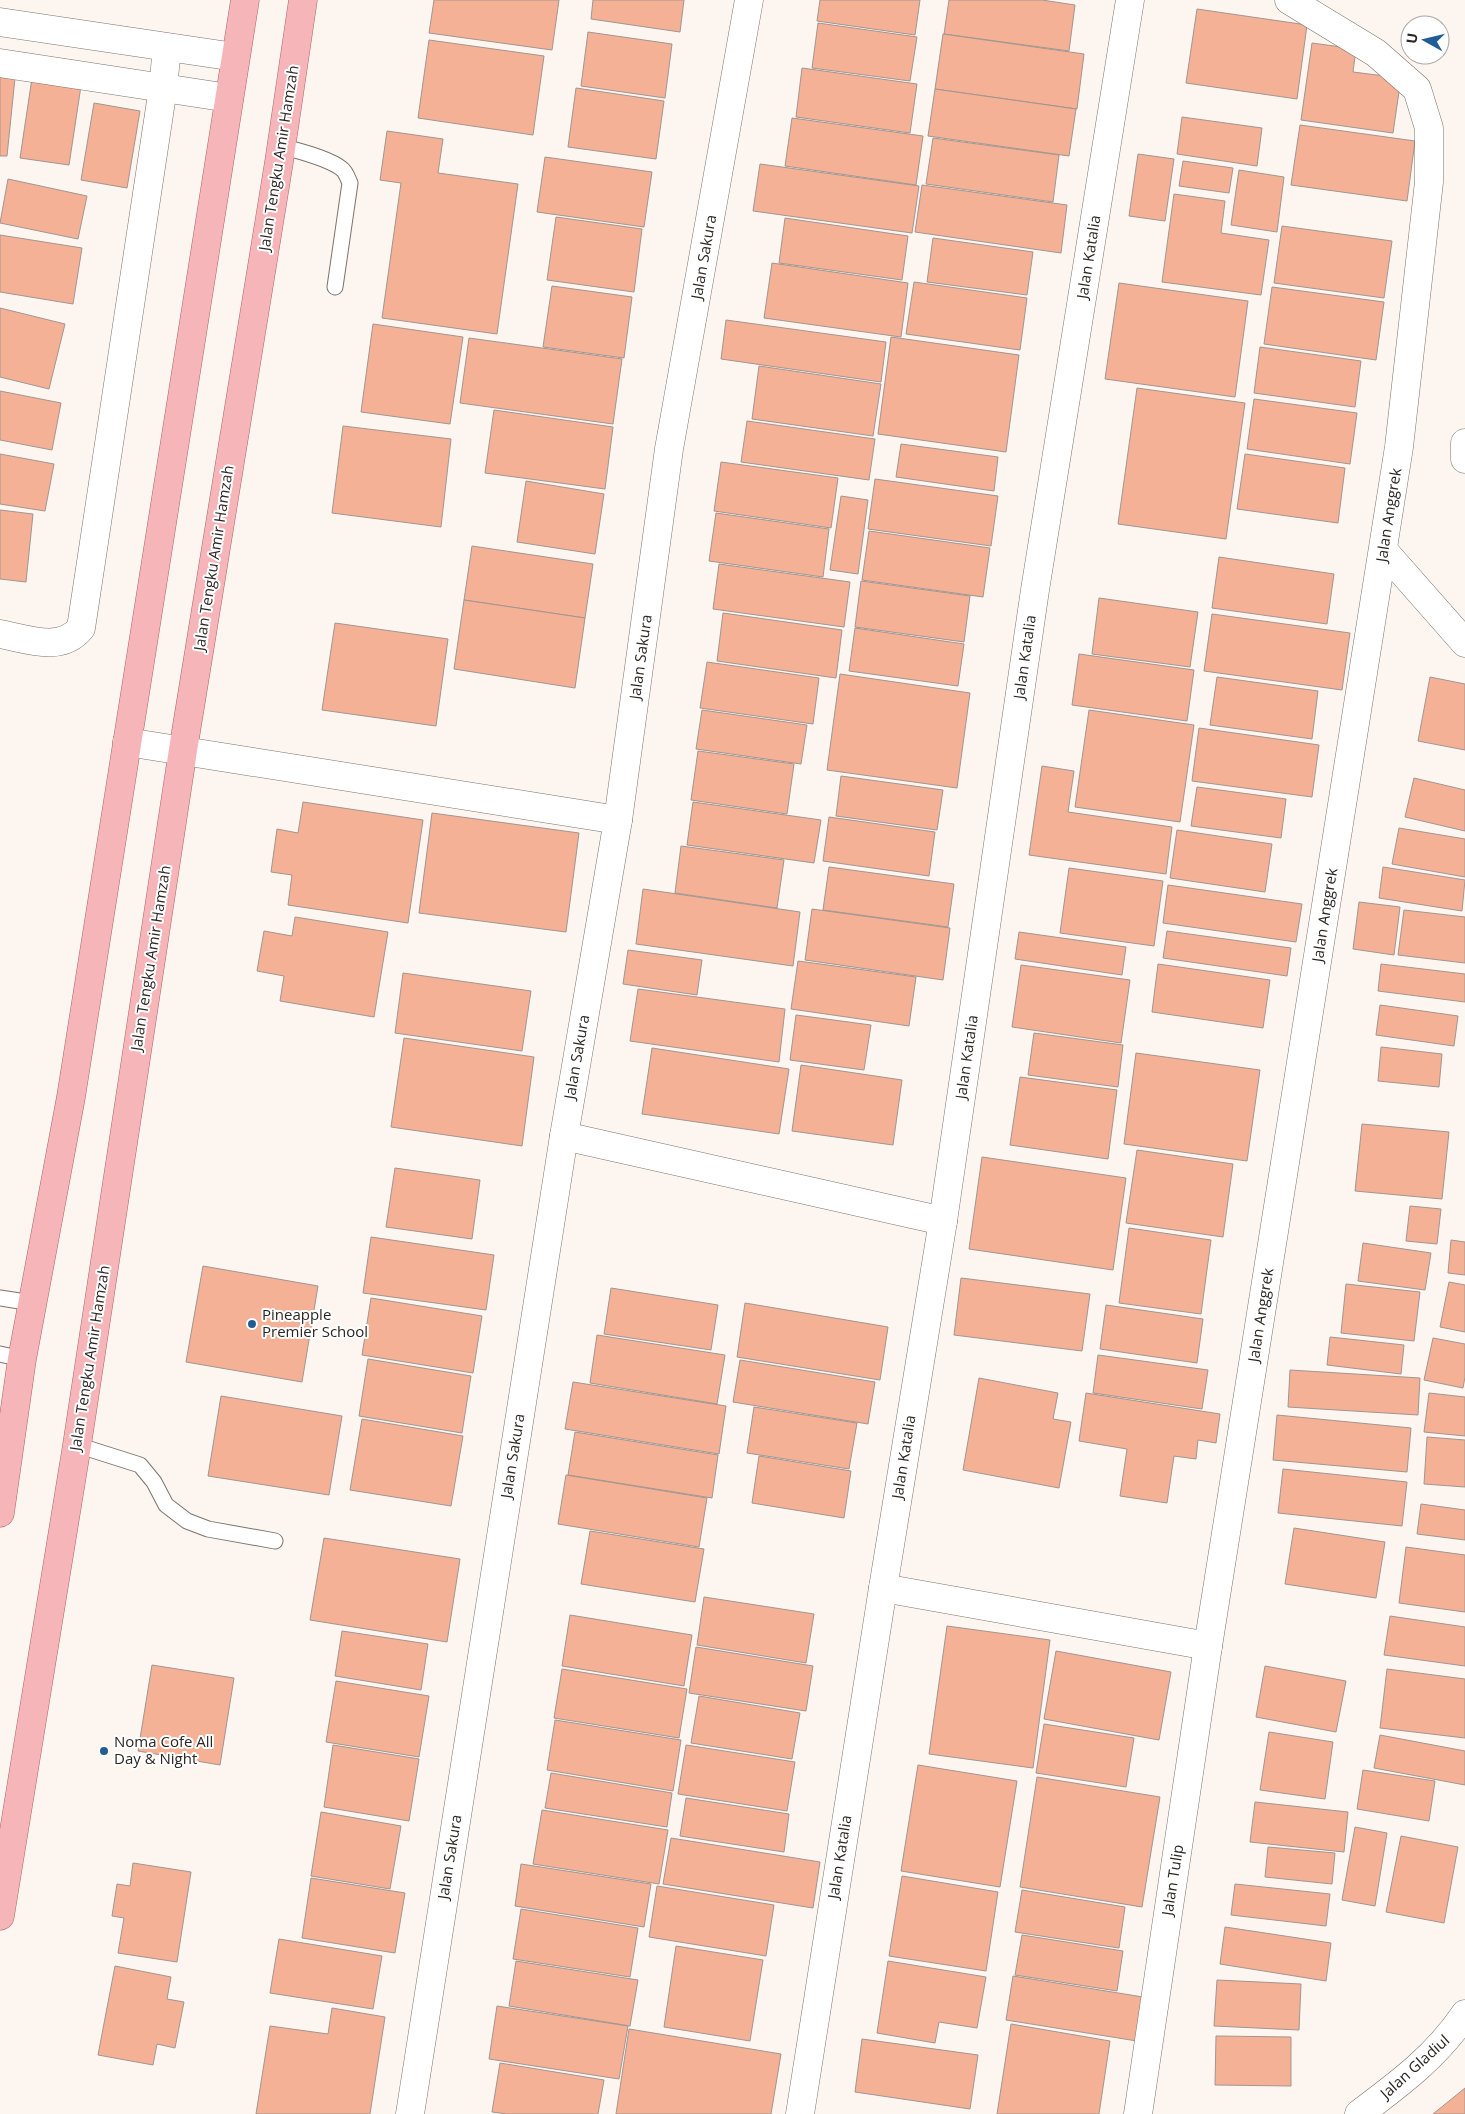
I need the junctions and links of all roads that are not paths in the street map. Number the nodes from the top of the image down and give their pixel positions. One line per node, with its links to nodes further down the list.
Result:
1 (245, 0): 8 (main road)
2 (303, 0): 12 (main road, Jalan Tengku Amir Hamzah)
3 (749, 0): 21 (street, Jalan Sakura)
4 (1130, 0): 23 (street, Jalan Katalia)
5 (1290, 0): 16 (street, Jalan Anggrek)
6 (0, 22): 7 (street)
7 (167, 48): 8 (street); 10 (street)
8 (236, 57): 11 (main road)
9 (0, 63): 10 (street)
10 (163, 88): 11 (street); 17 (street)
11 (229, 98): 19 (main road)
12 (281, 146): 13 (lane); 20 (main road, Jalan Tengku Amir Hamzah)
13 (335, 287)
14 (1465, 442): 15 (street)
15 (1465, 459)
16 (1384, 551): 18 (street); 31 (street, Jalan Anggrek)
17 (0, 634)
18 (1465, 643)
19 (127, 742): 20 (street); 25 (main road)
20 (183, 750): 21 (street); 27 (main road, Jalan Tengku Amir Hamzah)
21 (618, 820): 22 (street, Jalan Sakura)
22 (564, 1136): 23 (street); 34 (street, Jalan Sakura)
23 (943, 1221): 30 (street, Jalan Katalia)
24 (0, 1298): 25 (lane)
25 (32, 1303): 26 (main road)
26 (11, 1357): 28 (main road)
27 (77, 1445): 29 (lane); 32 (main road, Jalan Tengku Amir Hamzah)
28 (0, 1513)
29 (275, 1541)
30 (883, 1588): 31 (street); 35 (street, Jalan Katalia)
31 (1208, 1646): 36 (street, Jalan Tulip)
32 (0, 1916)
33 (1465, 2014): 37 (street, Jalan Gladiul)
34 (410, 2114)
35 (800, 2114)
36 (1138, 2114)
37 (1359, 2114)

